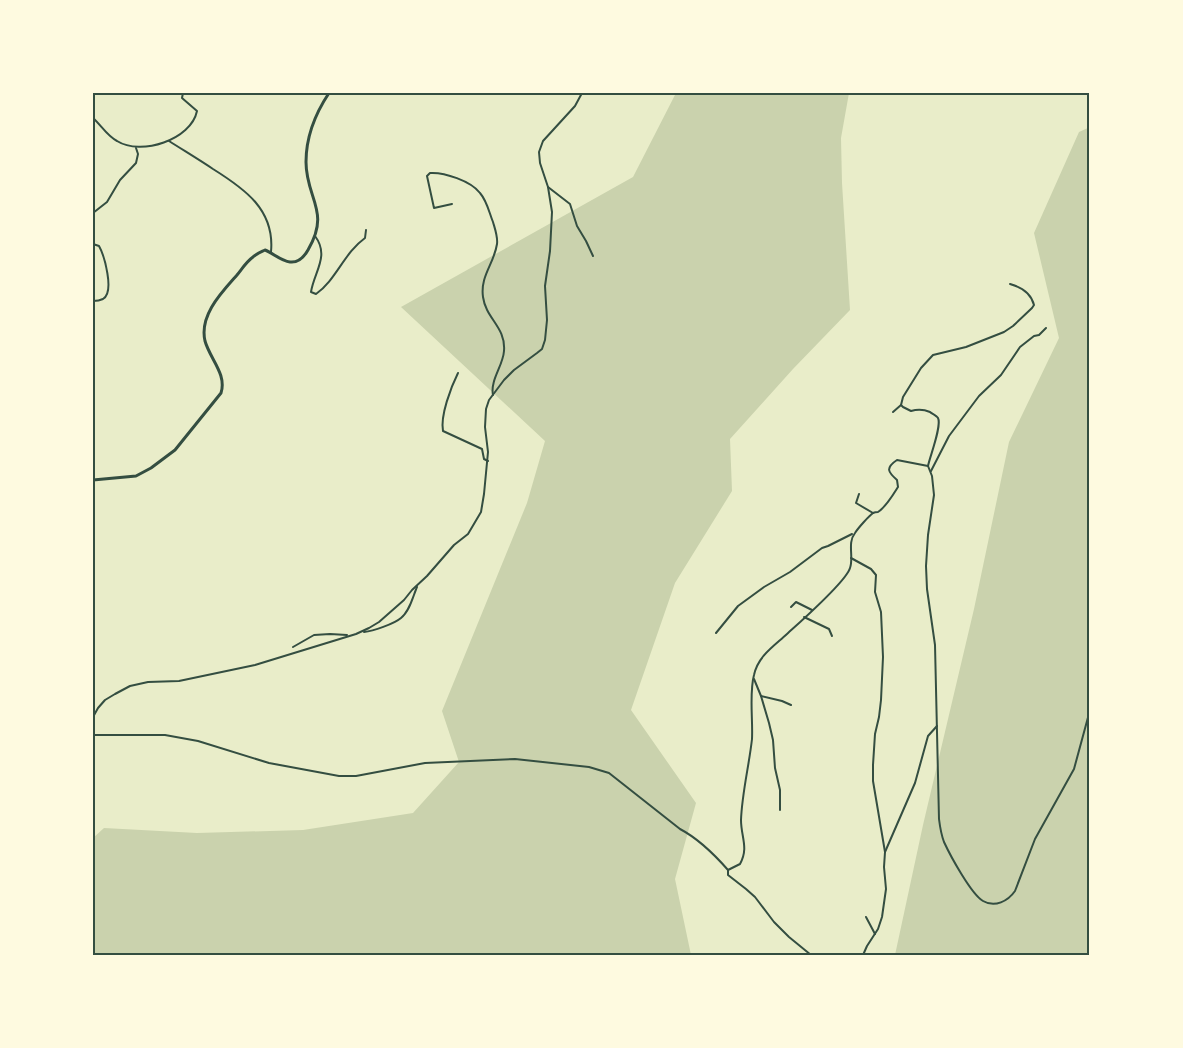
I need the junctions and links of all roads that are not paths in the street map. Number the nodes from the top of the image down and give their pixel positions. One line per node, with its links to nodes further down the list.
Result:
1 (183, 93): 5 (street)
2 (329, 93): 11 (street)
3 (582, 93): 7 (street)
4 (93, 118): 6 (street)
5 (169, 141): 6 (street); 13 (street)
6 (136, 148): 9 (street)
7 (548, 187): 14 (street); 19 (street)
8 (452, 204): 19 (street)
9 (93, 213)
10 (366, 230): 11 (street)
11 (315, 236): 13 (street)
12 (93, 244): 16 (street)
13 (271, 252): 25 (street)
14 (593, 256)
15 (1010, 284): 20 (street)
16 (93, 301)
17 (1046, 328): 24 (street)
18 (458, 373): 22 (street)
19 (493, 395): 22 (street)
20 (901, 405): 21 (street); 23 (street)
21 (893, 412)
22 (488, 461): 30 (street)
23 (928, 466): 24 (street); 27 (street)
24 (930, 472): 44 (street)
25 (93, 480)
26 (860, 494): 27 (street)
27 (873, 513): 28 (street)
28 (855, 533): 29 (street); 35 (street)
29 (851, 558): 32 (street); 47 (street)
30 (418, 584): 34 (street); 34 (street)
31 (791, 607): 32 (street)
32 (812, 610): 33 (street)
33 (804, 617): 37 (street); 39 (street)
34 (361, 632): 36 (street)
35 (716, 633)
36 (350, 636): 38 (street); 43 (street)
37 (832, 636)
38 (293, 647)
39 (753, 676): 40 (street); 48 (street)
40 (761, 696): 41 (street); 46 (street)
41 (790, 705)
42 (1090, 711): 44 (street)
43 (93, 717)
44 (937, 726): 47 (street)
45 (93, 735): 48 (street)
46 (780, 810)
47 (885, 852): 50 (street)
48 (728, 870): 51 (street)
49 (866, 917): 50 (street)
50 (875, 934): 52 (street)
51 (811, 955)
52 (863, 955)

